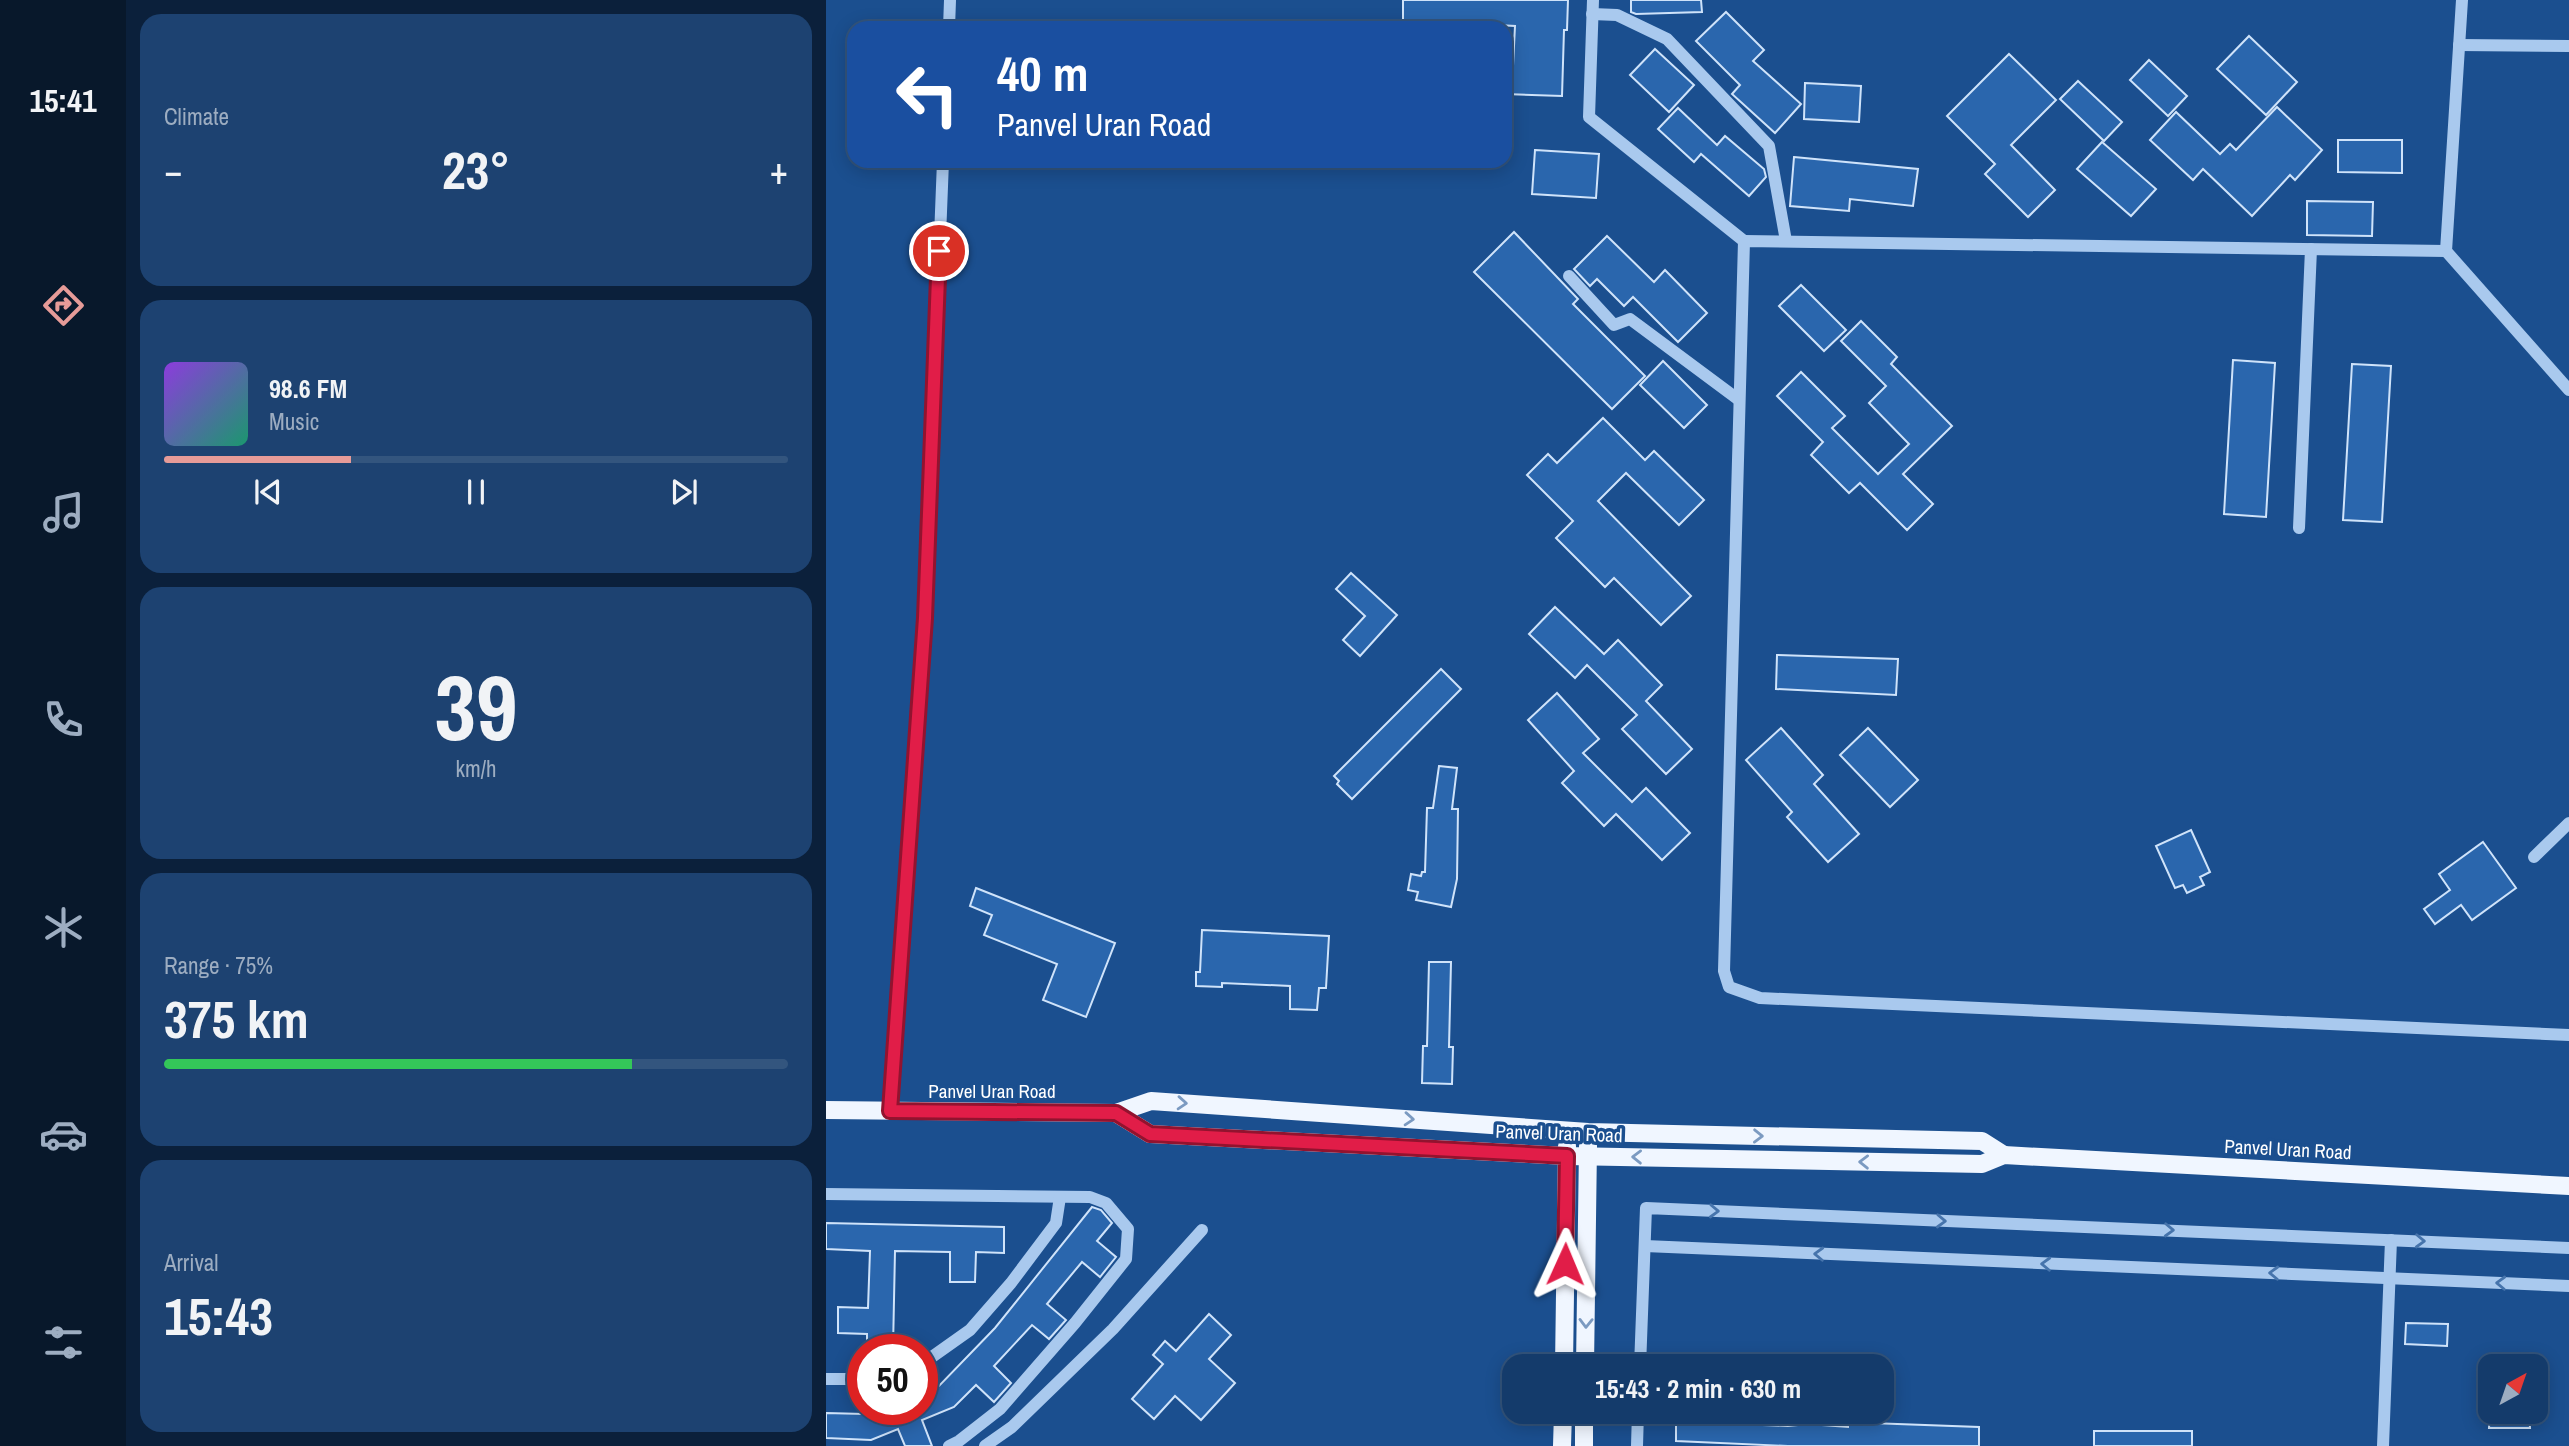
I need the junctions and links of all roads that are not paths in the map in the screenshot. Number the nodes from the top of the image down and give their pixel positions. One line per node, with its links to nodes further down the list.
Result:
1 (950, 0): 5 (street)
2 (1592, 0): 4 (street)
3 (2462, 0): 6 (street)
4 (1592, 14): 9 (street); 10 (street)
5 (949, 21)
6 (2459, 45): 7 (street); 12 (street)
7 (2569, 46)
8 (943, 168): 21 (street)
9 (1744, 241): 10 (street); 15 (street)
10 (1786, 242): 11 (street)
11 (2311, 249): 12 (street); 16 (street)
12 (2446, 251): 14 (street)
13 (1569, 276): 15 (street)
14 (2569, 390)
15 (1739, 400): 19 (street)
16 (2300, 528)
17 (2569, 823): 18 (street)
18 (2534, 858)
19 (2569, 1035)
20 (826, 1110): 21 (main road, Panvel Uran Road)
21 (890, 1111): 22 (main road, Panvel Uran Road)
22 (1116, 1113): 23 (main road, Panvel Uran Road, one-way to 23); 26 (main road, Panvel Uran Road)
23 (1567, 1131): 24 (main road, Panvel Uran Road); 26 (main road)
24 (1588, 1132): 25 (main road, Panvel Uran Road, one-way to 25); 27 (main road)
25 (2004, 1155): 27 (main road, Panvel Uran Road, one-way to 27); 28 (main road, Panvel Uran Road)
26 (1567, 1156): 27 (main road, Panvel Uran Road); 38 (main road)
27 (1588, 1156): 39 (main road, one-way to 39)
28 (2569, 1186)
29 (826, 1194): 30 (street)
30 (1060, 1197): 37 (street); 46 (street)
31 (1202, 1230): 47 (street)
32 (2391, 1240): 33 (street, one-way to 32); 34 (street, one-way to 34); 35 (street)
33 (1645, 1246): 35 (street, one-way to 33); 40 (street)
34 (2569, 1248)
35 (2389, 1278): 36 (street, one-way to 35); 51 (street)
36 (2569, 1286)
37 (938, 1353)
38 (1564, 1354)
39 (1585, 1354)
40 (1641, 1354)
41 (826, 1379): 42 (street)
42 (847, 1379)
43 (1563, 1424): 48 (main road)
44 (1584, 1424): 49 (main road)
45 (1638, 1424): 50 (street)
46 (948, 1446)
47 (985, 1446)
48 (1562, 1446)
49 (1584, 1446)
50 (1637, 1446)
51 (2383, 1446)

